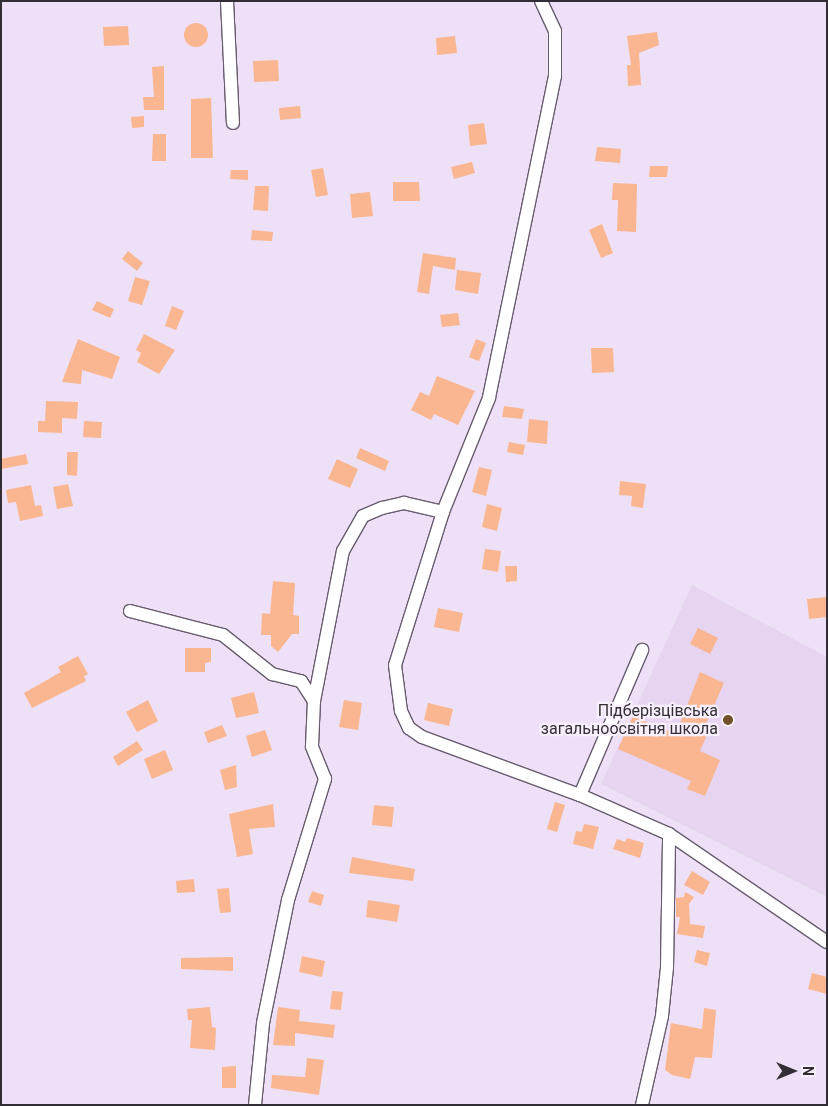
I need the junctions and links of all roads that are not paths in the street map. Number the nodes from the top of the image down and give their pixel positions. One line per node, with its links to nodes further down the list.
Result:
1 (228, 1): 3 (street)
2 (541, 1): 4 (street)
3 (232, 123)
4 (443, 512): 7 (street); 8 (street)
5 (130, 611): 7 (street)
6 (642, 650): 8 (street)
7 (314, 701): 11 (street)
8 (580, 795): 9 (street)
9 (669, 834): 10 (street); 12 (street)
10 (827, 942)
11 (255, 1105)
12 (642, 1105)

